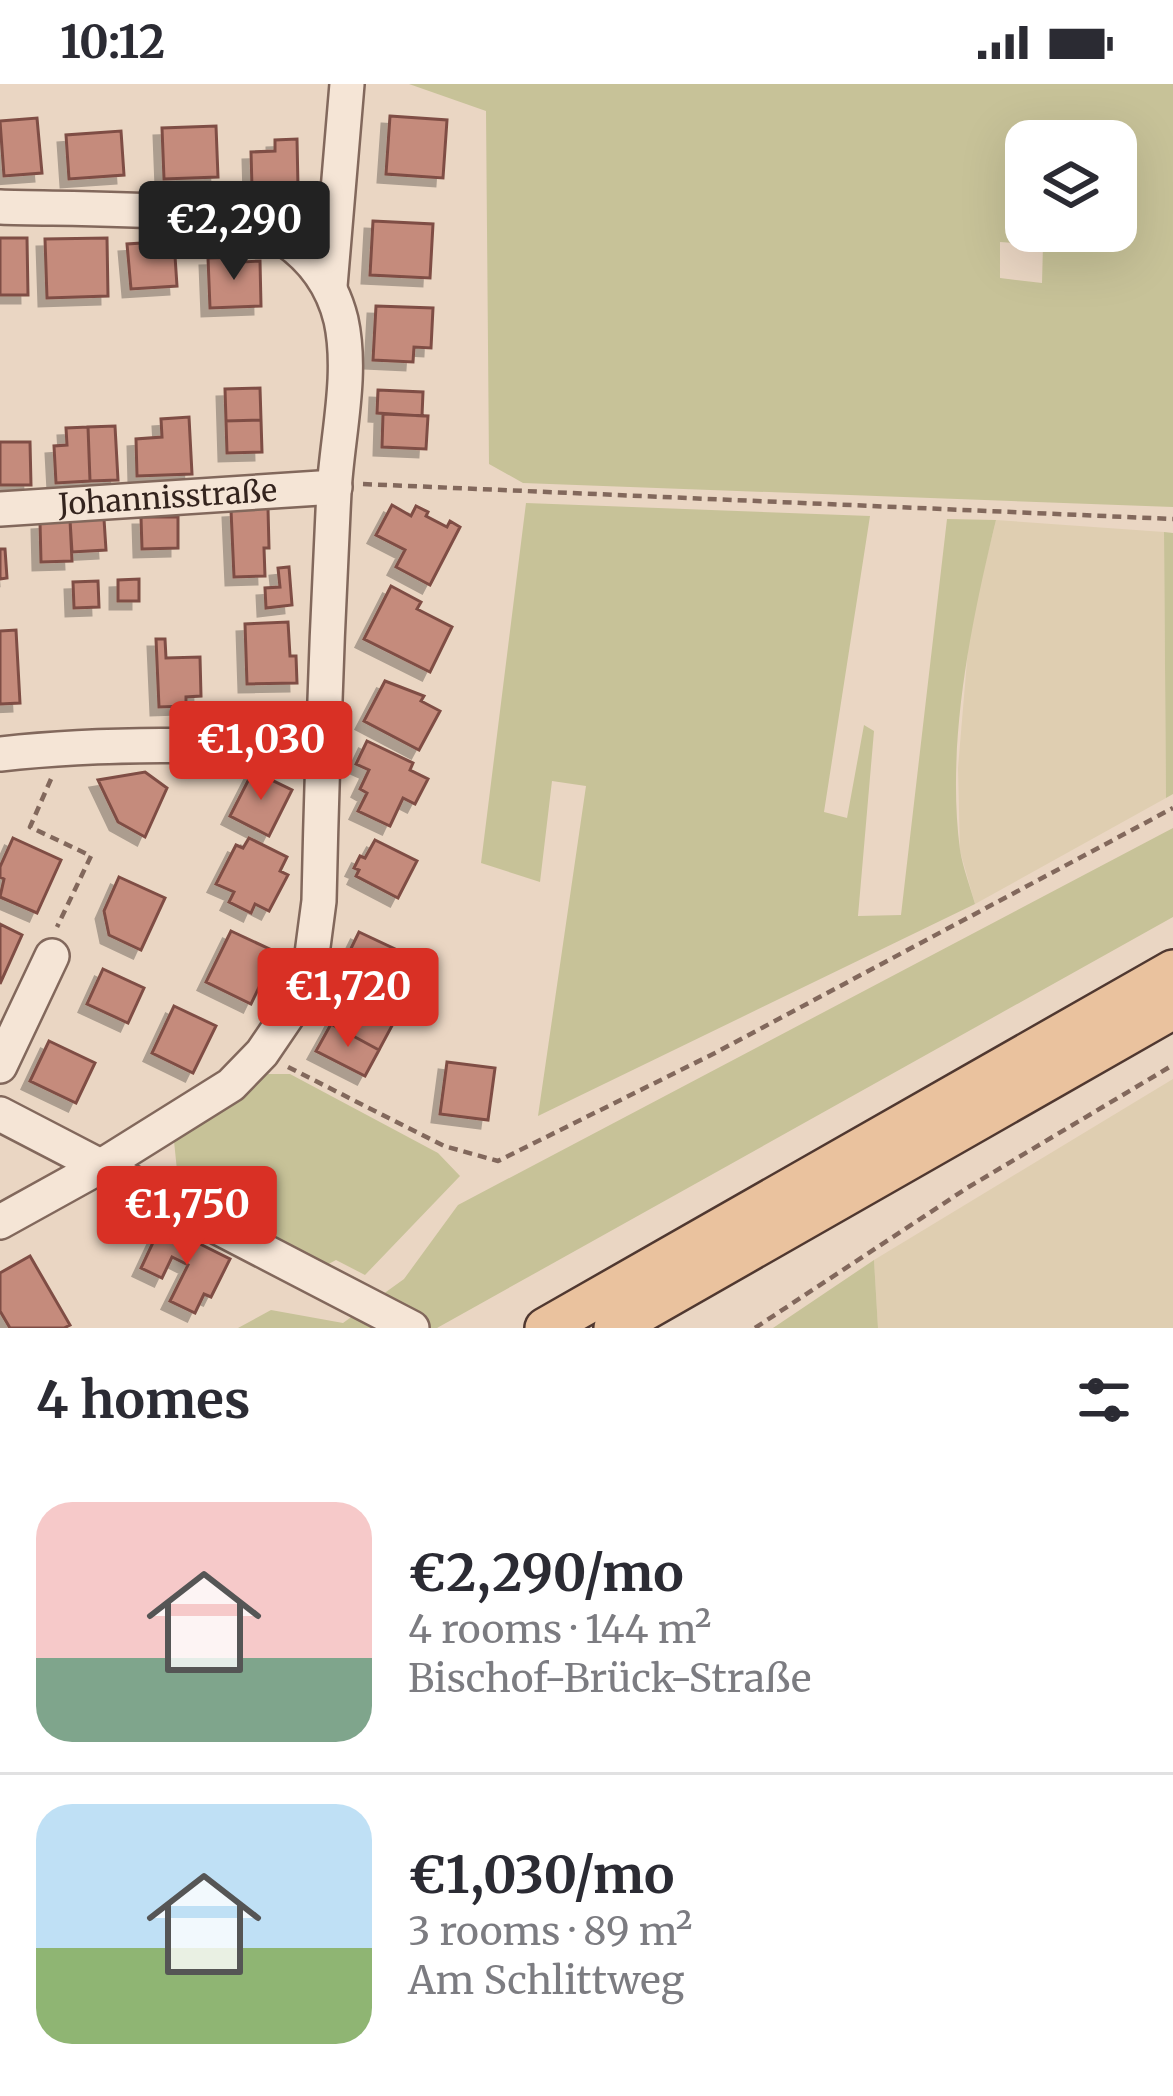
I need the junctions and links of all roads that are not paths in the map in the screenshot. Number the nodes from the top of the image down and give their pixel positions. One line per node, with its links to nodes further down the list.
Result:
1 (347, 84): 3 (street)
2 (0, 208): 3 (street)
3 (330, 286): 4 (street)
4 (335, 487): 5 (street, Johannisstraße); 6 (street)
5 (0, 509)
6 (323, 749): 7 (street); 13 (street)
7 (0, 754)
8 (52, 956): 11 (street)
9 (1173, 970): 16 (main road)
10 (1173, 1010): 17 (main road)
11 (0, 1066)
12 (0, 1114): 13 (street)
13 (103, 1165): 14 (street); 15 (street)
14 (0, 1222)
15 (412, 1328)
16 (545, 1328)
17 (614, 1328)

